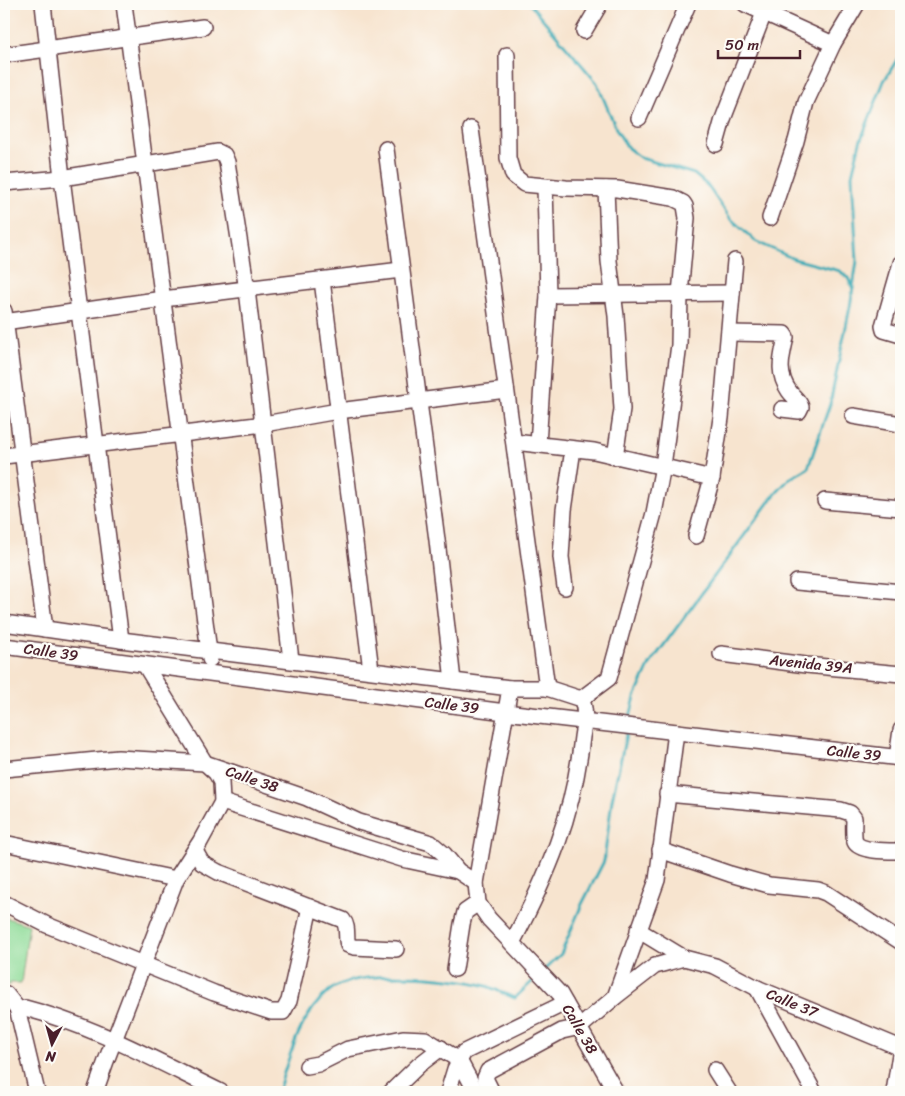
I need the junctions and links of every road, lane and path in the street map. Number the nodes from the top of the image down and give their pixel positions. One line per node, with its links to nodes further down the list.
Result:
1 (43, 4): 12 (street)
2 (124, 4): 10 (street)
3 (600, 4): 9 (street)
4 (688, 4): 15 (street)
5 (745, 4): 7 (street)
6 (857, 4): 11 (street)
7 (766, 8): 11 (street); 17 (street)
8 (203, 27): 10 (street)
9 (584, 31)
10 (128, 38): 12 (street); 19 (street)
11 (833, 44): 24 (street)
12 (48, 49): 13 (street); 20 (street)
13 (4, 55)
14 (507, 55): 22 (street)
15 (639, 118)
16 (472, 128): 40 (street)
17 (716, 144)
18 (386, 150): 27 (street)
19 (145, 165): 20 (street); 30 (street); 35 (street)
20 (62, 178): 21 (street); 36 (street)
21 (4, 183)
22 (545, 187): 23 (street); 33 (street)
23 (606, 189): 32 (street); 34 (street)
24 (770, 218)
25 (735, 261): 31 (street)
26 (901, 263): 29 (street)
27 (401, 270): 28 (street); 41 (street)
28 (322, 280): 30 (street); 43 (street)
29 (898, 284): 39 (street)
30 (247, 290): 35 (street); 45 (street)
31 (732, 293): 32 (street); 38 (street)
32 (680, 294): 34 (street); 55 (street)
33 (548, 295): 34 (street); 50 (street)
34 (613, 295): 54 (street)
35 (162, 299): 36 (street); 47 (street)
36 (80, 312): 37 (street); 49 (street)
37 (4, 318): 52 (street)
38 (728, 333): 42 (street); 56 (street)
39 (901, 335)
40 (506, 390): 41 (street); 48 (street)
41 (418, 401): 43 (street); 74 (street)
42 (782, 409)
43 (338, 411): 45 (street); 71 (street)
44 (853, 416): 46 (street)
45 (264, 424): 47 (street); 69 (street)
46 (901, 424)
47 (180, 434): 49 (street); 67 (street)
48 (514, 442): 50 (street); 76 (street)
49 (96, 443): 52 (street); 65 (street)
50 (538, 444): 51 (street)
51 (573, 449): 54 (street); 61 (street)
52 (22, 453): 53 (street); 64 (street)
53 (4, 456)
54 (615, 456): 55 (street)
55 (663, 466): 56 (street); 77 (street)
56 (712, 478): 59 (street)
57 (825, 501): 58 (street)
58 (901, 508)
59 (696, 536)
60 (797, 582): 62 (street)
61 (564, 587)
62 (901, 592)
63 (4, 624): 64 (street)
64 (45, 629): 65 (street)
65 (121, 640): 67 (street)
66 (4, 646): 70 (street, Calle 39)
67 (208, 650): 69 (street); 72 (street)
68 (721, 654): 73 (street, Avenida 39A)
69 (291, 660): 71 (street)
70 (145, 665): 72 (street, Calle 39); 83 (street)
71 (371, 670): 74 (street)
72 (212, 674): 78 (street, Calle 39)
73 (901, 674)
74 (453, 681): 75 (street)
75 (510, 688): 76 (street); 78 (street)
76 (547, 688): 77 (street)
77 (581, 699): 79 (street)
78 (505, 712): 79 (street, Calle 39); 93 (street)
79 (584, 721): 81 (street, Calle 39); 99 (street)
80 (901, 730): 82 (street)
81 (676, 732): 82 (street, Calle 39); 85 (street)
82 (899, 758)
83 (205, 763): 84 (street, Calle 38); 86 (street); 91 (street, Calle 38)
84 (4, 769)
85 (667, 794): 88 (street); 90 (street)
86 (222, 802): 89 (street); 91 (street)
87 (4, 843): 92 (street)
88 (660, 850): 97 (street); 98 (street)
89 (195, 851): 92 (street); 96 (street)
90 (901, 851)
91 (458, 871): 93 (street, Calle 38)
92 (176, 879): 102 (street)
93 (476, 883): 95 (street)
94 (4, 903): 102 (street)
95 (478, 903): 99 (street, Calle 38); 103 (street)
96 (310, 907): 100 (street); 102 (street)
97 (638, 930): 101 (street); 106 (street)
98 (901, 942)
99 (512, 943): 107 (street, Calle 38)
100 (396, 949)
101 (684, 958): 104 (street, Calle 37); 106 (street)
102 (143, 964): 110 (street)
103 (455, 969)
104 (757, 988): 112 (street, Calle 37); 125 (street)
105 (4, 993): 117 (street)
106 (615, 997): 109 (street)
107 (565, 1003): 109 (street, Calle 38); 113 (street)
108 (25, 1008): 110 (street)
109 (580, 1027): 116 (street, Calle 38); 123 (street)
110 (114, 1040): 118 (street); 119 (street)
111 (441, 1048): 113 (street); 114 (street); 120 (street)
112 (901, 1048): 126 (street)
113 (459, 1060): 121 (street); 122 (street)
114 (307, 1066)
115 (715, 1070): 124 (street)
116 (612, 1091)
117 (37, 1092)
118 (95, 1092)
119 (221, 1092)
120 (391, 1092)
121 (448, 1092)
122 (476, 1092)
123 (492, 1092)
124 (729, 1092)
125 (814, 1092)
126 (894, 1092)

